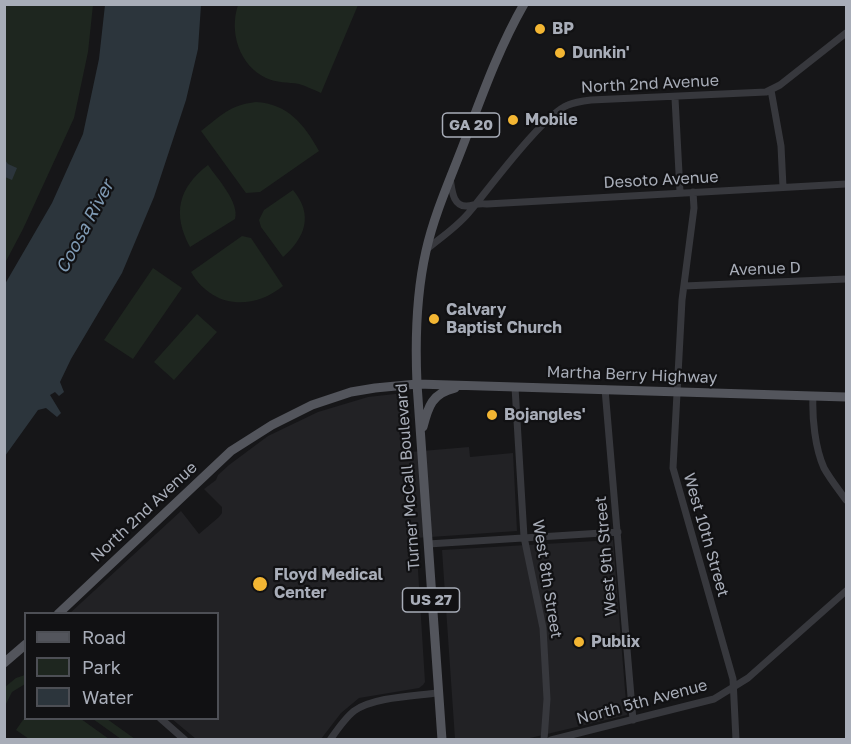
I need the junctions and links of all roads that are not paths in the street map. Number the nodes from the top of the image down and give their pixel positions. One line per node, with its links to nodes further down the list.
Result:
1 (524, 4): 5 (main road, GA 20)
2 (846, 33): 3 (street, North 2nd Avenue)
3 (771, 90): 4 (street, North 2nd Avenue); 7 (street)
4 (675, 98): 8 (street); 10 (street, North 2nd Avenue)
5 (450, 177): 10 (street); 11 (main road, GA 20)
6 (846, 184): 7 (street, Desoto Avenue)
7 (783, 187): 9 (street, Desoto Avenue)
8 (680, 192): 9 (street, Desoto Avenue); 10 (street, Desoto Avenue)
9 (693, 192): 13 (street, West 10th Street)
10 (477, 203): 11 (street, North 2nd Avenue)
11 (426, 250): 14 (main road, Turner McCall Boulevard / GA 20)
12 (846, 279): 13 (street, Avenue D)
13 (684, 286): 18 (street, West 10th Street)
14 (417, 384): 15 (main road, Martha Berry Highway / US 27); 21 (main road, Turner McCall Boulevard / US 27); 27 (main road, North 2nd Avenue)
15 (467, 386): 16 (main road, Martha Berry Highway / US 27); 21 (main road, US 27)
16 (514, 387): 17 (main road, Martha Berry Highway / US 27); 24 (street, West 8th Street)
17 (605, 389): 18 (main road, Martha Berry Highway / US 27); 23 (street, West 9th Street)
18 (677, 392): 19 (main road, Martha Berry Highway / US 27); 30 (street, West 10th Street)
19 (813, 396): 20 (main road, Martha Berry Highway / US 27); 22 (street)
20 (846, 397)
21 (421, 438): 25 (main road, Turner McCall Boulevard / US 27)
22 (846, 500)
23 (618, 532): 24 (street); 33 (street, West 9th Street)
24 (524, 537): 25 (street); 37 (street, West 8th Street)
25 (428, 544): 31 (main road, Turner McCall Boulevard / US 27)
26 (846, 591): 30 (street, North 5th Avenue)
27 (60, 612)
28 (24, 646): 29 (main road)
29 (4, 663)
30 (733, 688): 33 (street, North 5th Avenue); 39 (street, West 10th Street)
31 (437, 693): 35 (street); 36 (main road, Turner McCall Boulevard / US 27)
32 (162, 720): 34 (street)
33 (633, 720): 38 (street, North 5th Avenue)
34 (185, 740)
35 (330, 740)
36 (442, 740)
37 (544, 740)
38 (551, 740)
39 (736, 740)

